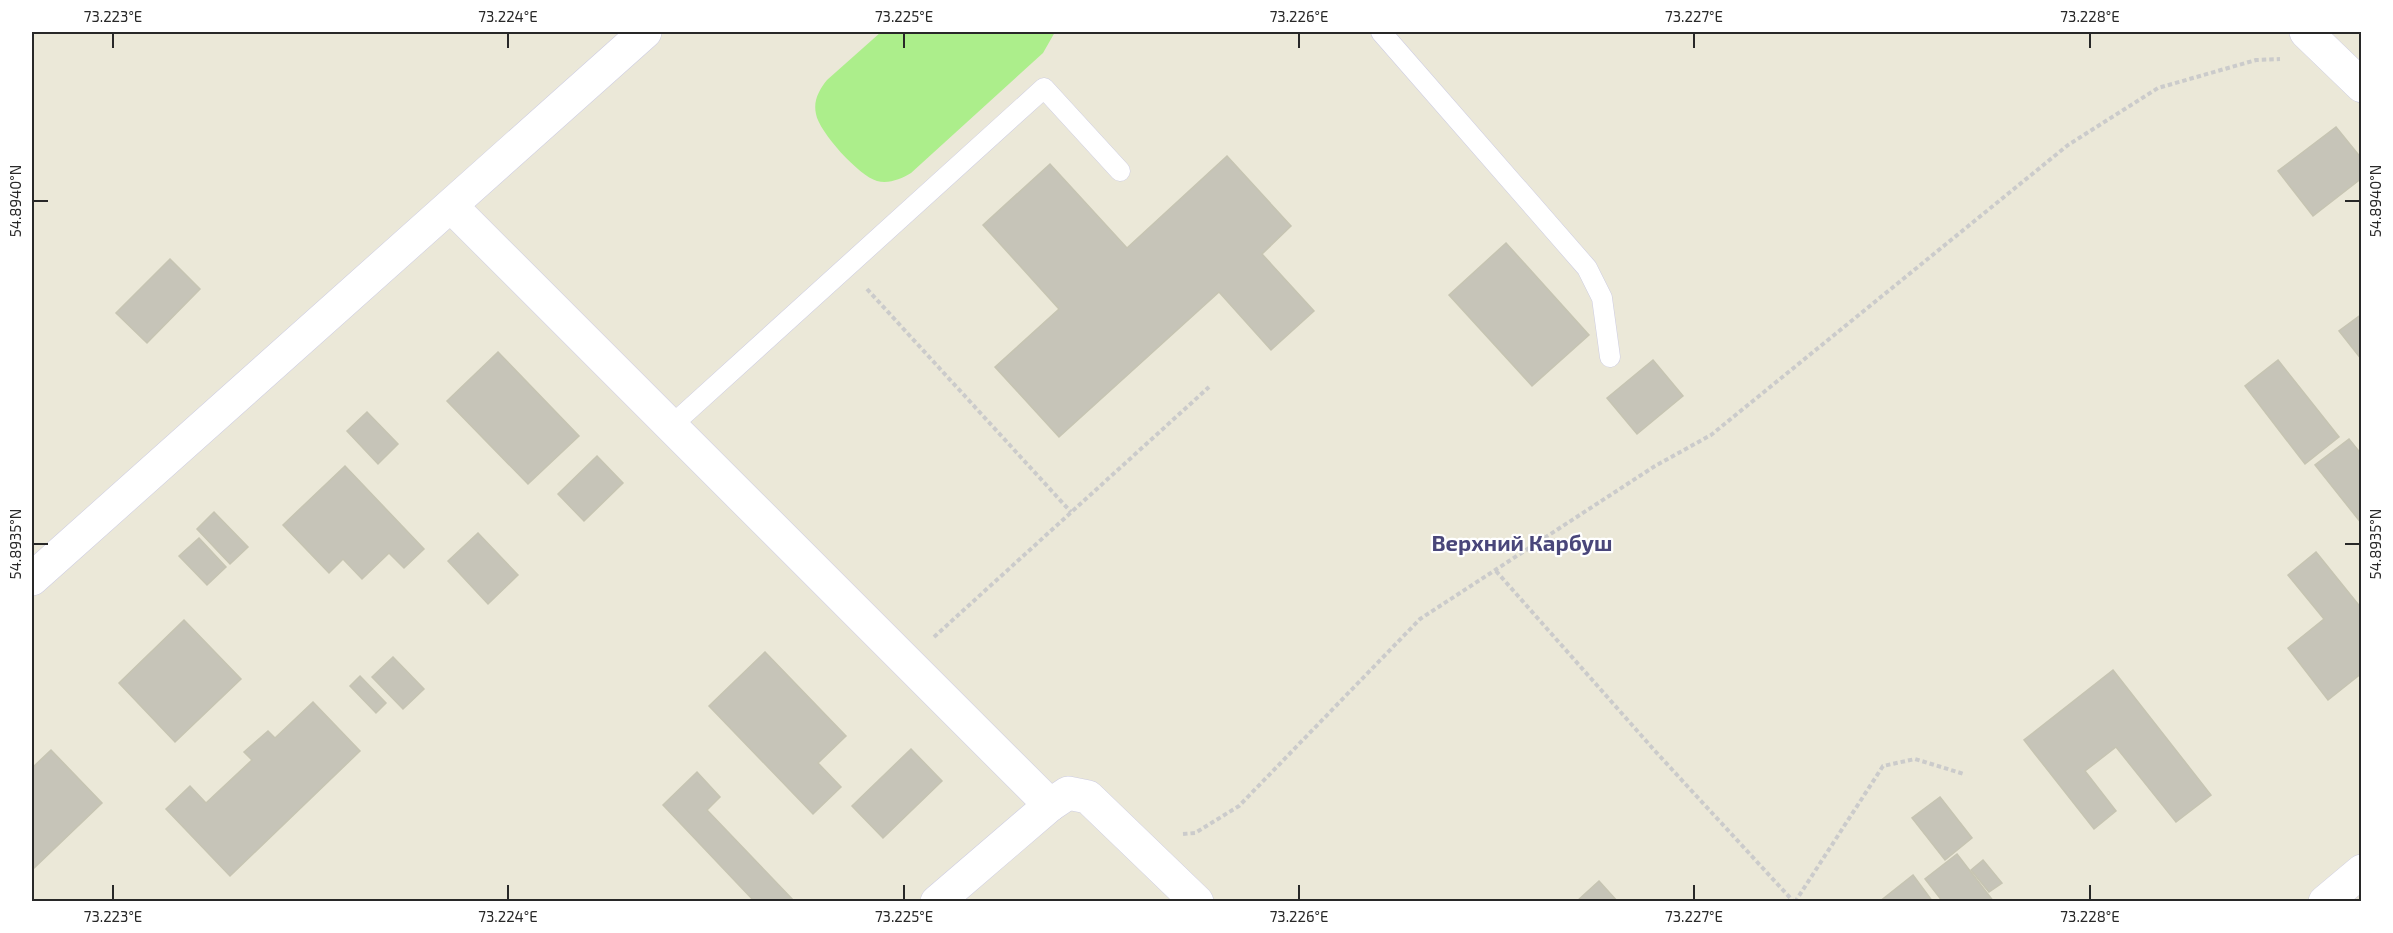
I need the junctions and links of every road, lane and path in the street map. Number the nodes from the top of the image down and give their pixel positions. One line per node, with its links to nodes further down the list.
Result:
1 (645, 32): 7 (street)
2 (1381, 32): 9 (lane)
3 (2306, 32): 4 (street)
4 (2331, 57): 5 (street); 13 (path)
5 (2361, 87)
6 (1120, 171): 8 (lane)
7 (451, 206): 11 (street); 14 (street)
8 (847, 267): 11 (lane); 12 (path)
9 (1610, 357)
10 (1209, 387): 12 (path)
11 (671, 426): 15 (street)
12 (1071, 512): 15 (path)
13 (1496, 571): 18 (path); 22 (path)
14 (32, 577)
15 (907, 661): 17 (street)
16 (1965, 774): 22 (path)
17 (1050, 805): 18 (street); 20 (street)
18 (1135, 842): 21 (street)
19 (2361, 871): 23 (street)
20 (938, 902)
21 (1197, 902)
22 (1795, 902)
23 (2325, 902)

